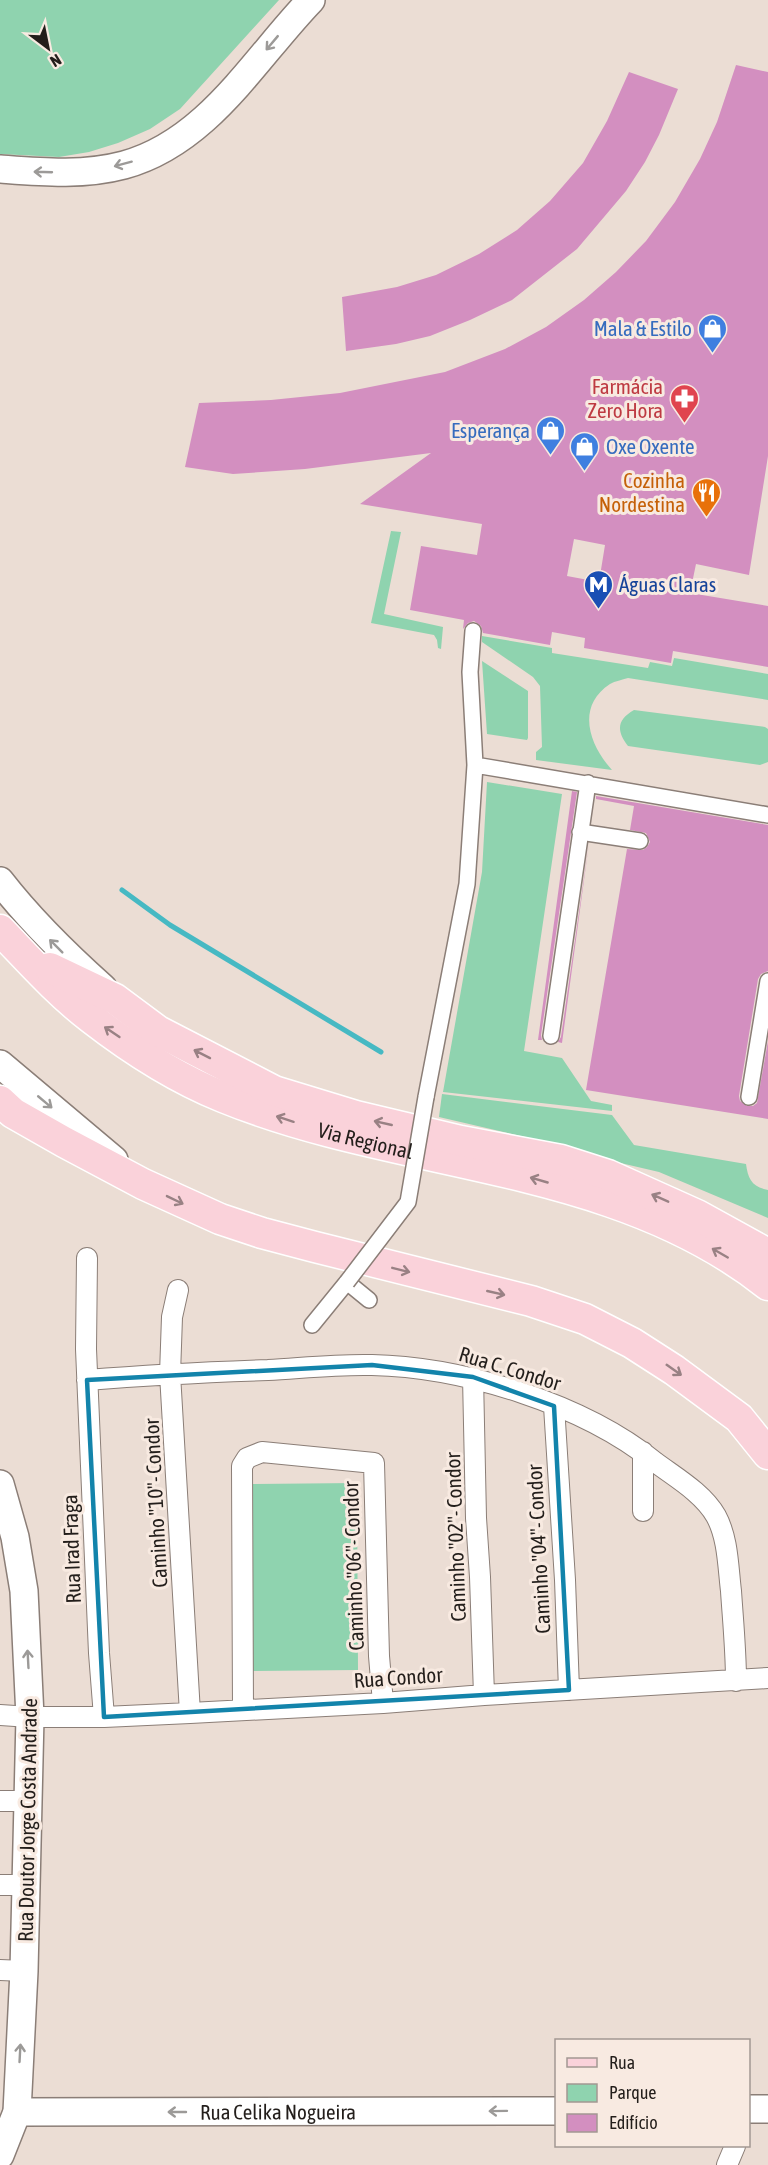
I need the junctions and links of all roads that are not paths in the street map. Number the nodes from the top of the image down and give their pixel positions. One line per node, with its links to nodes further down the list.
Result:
1 (311, 0): 2 (main road, one-way to 2)
2 (0, 169)
3 (473, 631): 4 (street)
4 (476, 765): 5 (street); 21 (street, bridge)
5 (588, 783): 6 (street); 7 (street)
6 (768, 815)
7 (580, 832): 8 (street); 14 (street)
8 (640, 841)
9 (0, 882): 13 (main road, one-way to 9)
10 (0, 930): 11 (main road, Via Regional)
11 (27, 957): 13 (main road); 22 (main road, Via Regional, one-way to 11)
12 (768, 981): 16 (street)
13 (116, 999): 19 (main road, one-way to 13)
14 (550, 1036)
15 (0, 1064): 18 (main road, one-way to 18)
16 (749, 1097)
17 (4, 1108): 18 (main road)
18 (143, 1184): 31 (main road, one-way to 31)
19 (768, 1254)
20 (87, 1258): 28 (street, Rua Irad Fraga)
21 (347, 1282): 24 (street); 25 (street)
22 (768, 1286)
23 (177, 1290): 26 (street, Caminho "10"- Condor)
24 (369, 1300)
25 (312, 1325)
26 (170, 1374): 27 (street, Rua C. Condor); 28 (street, Rua C. Condor); 40 (street, Caminho "10"- Condor)
27 (473, 1377): 29 (street, Rua C. Condor); 37 (street, Caminho "02"- Condor)
28 (87, 1380): 43 (street, Rua Irad Fraga)
29 (554, 1406): 30 (street, Rua C. Condor); 36 (street, Caminho "04"- Condor)
30 (643, 1452): 33 (street); 35 (street, Rua C. Condor)
31 (768, 1454)
32 (0, 1484): 42 (main road, Rua Doutor Jorge Costa Andrade, one-way to 32)
33 (643, 1511)
34 (768, 1678): 35 (street, Rua Condor)
35 (736, 1681): 36 (street, Rua Condor)
36 (569, 1690): 37 (street, Rua Condor)
37 (484, 1695): 38 (street, Rua Condor)
38 (383, 1703): 39 (street, Rua Condor); 39 (street, Caminho "06"- Condor)
39 (243, 1710): 40 (street, Rua Condor)
40 (190, 1713): 43 (street, Rua Condor)
41 (0, 1715): 42 (street, Rua Condor)
42 (30, 1717): 43 (street, Rua Condor); 45 (main road, Rua Doutor Jorge Costa Andrade)
43 (104, 1717)
44 (0, 1801): 45 (street)
45 (29, 1802): 46 (main road, Rua Doutor Jorge Costa Andrade)
46 (13, 1885): 47 (main road, Rua Doutor Jorge Costa Andrade)
47 (12, 1971): 48 (main road, Rua Doutor Jorge Costa Andrade, one-way to 47)
48 (8, 2111): 49 (main road, Rua Celika Nogueira, one-way to 48); 51 (main road, Rua Doutor Jorge Costa Andrade)
49 (555, 2111)
50 (734, 2147): 52 (street)
51 (0, 2155)
52 (727, 2165)

